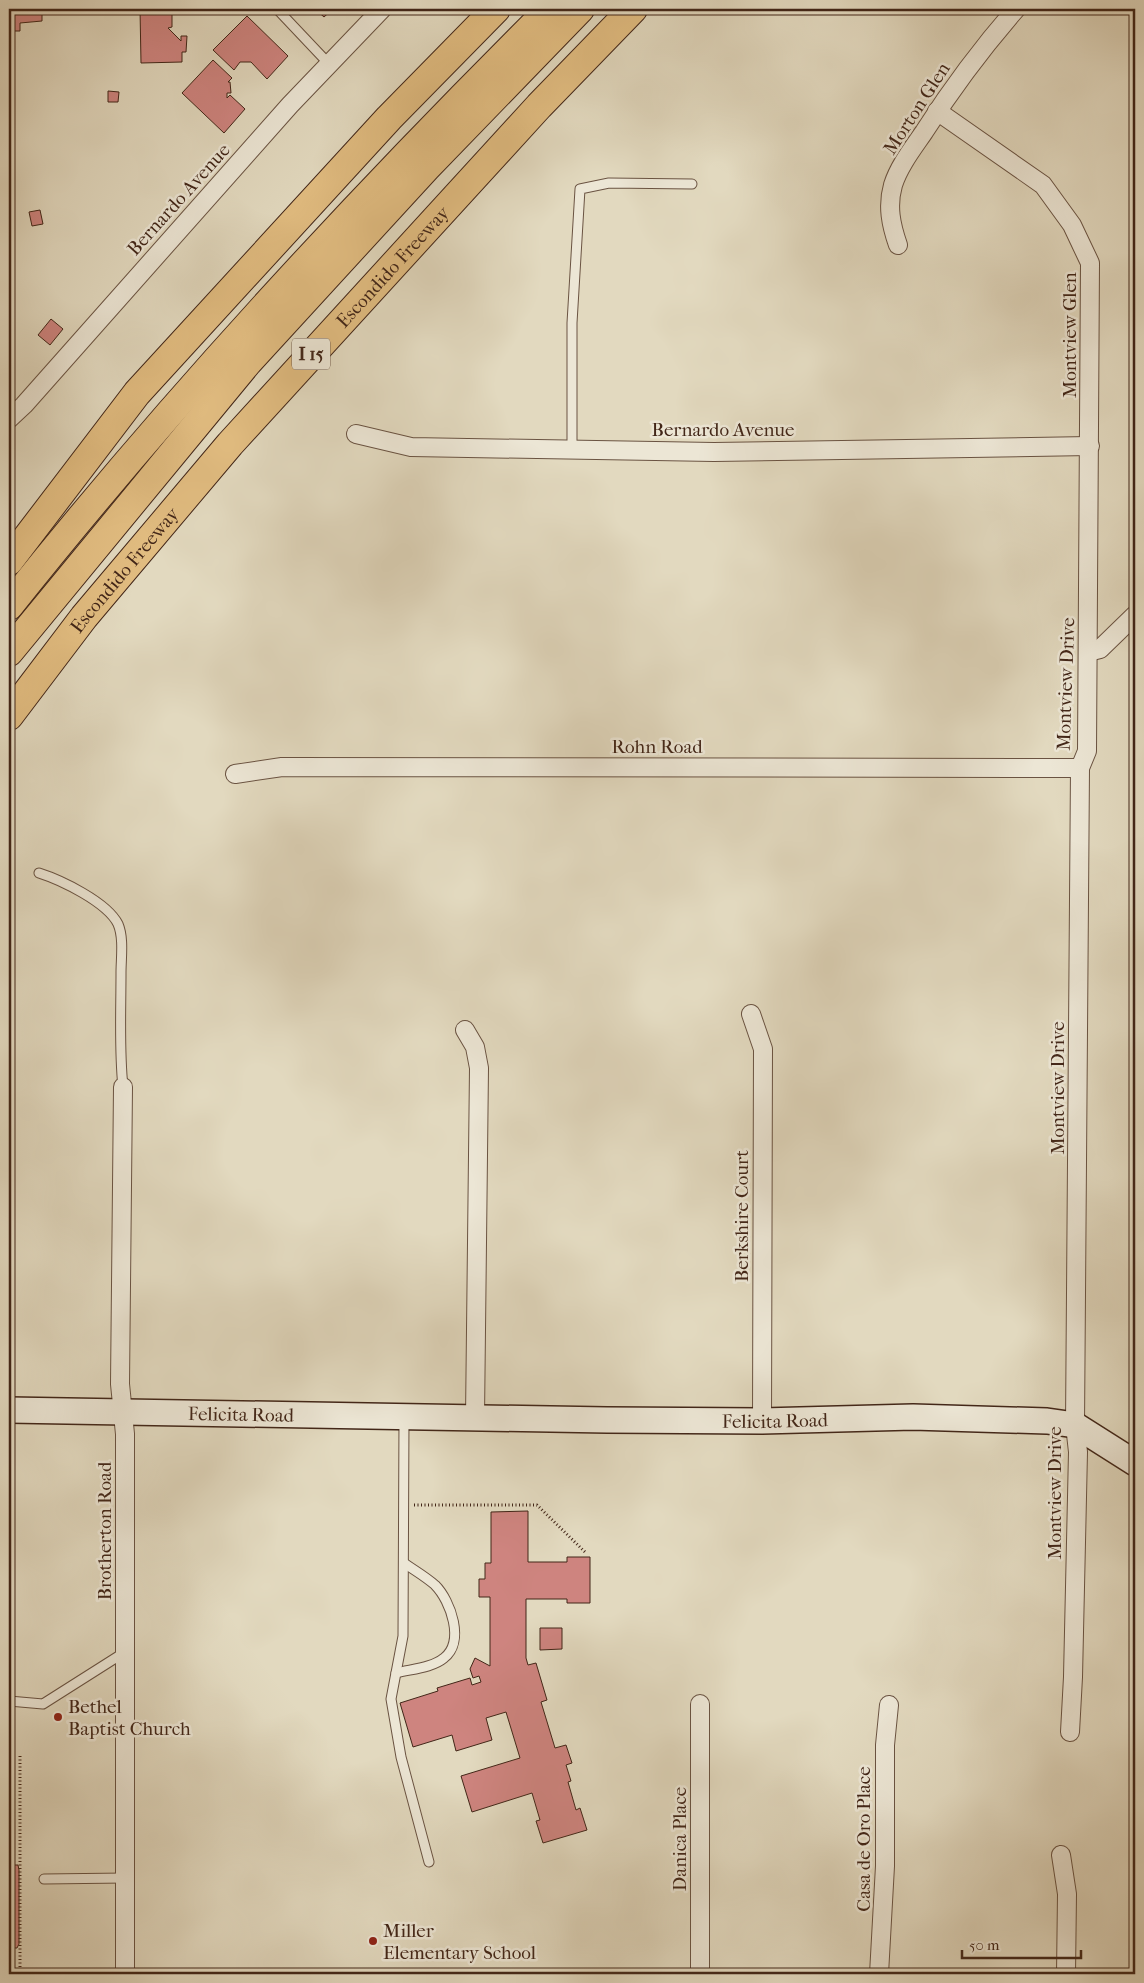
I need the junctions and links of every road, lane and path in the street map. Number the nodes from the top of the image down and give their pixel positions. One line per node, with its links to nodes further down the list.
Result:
1 (277, 9): 8 (lane)
2 (382, 9): 8 (street, Bernardo Avenue)
3 (496, 9): 12 (highway)
4 (550, 9): 19 (highway)
5 (580, 9): 21 (highway)
6 (633, 9): 23 (highway, Escondido Freeway / I 15)
7 (1016, 9): 9 (street, Morton Glen)
8 (329, 64): 13 (street, Bernardo Avenue)
9 (937, 111): 11 (street, Morton Glen); 15 (street, Montview Glen)
10 (692, 184): 16 (lane)
11 (898, 245)
12 (138, 393): 17 (highway); 18 (highway)
13 (9, 419)
14 (356, 434): 16 (street, Bernardo Avenue)
15 (1090, 446): 16 (street, Bernardo Avenue); 22 (street, Montview Drive)
16 (572, 449)
17 (9, 530)
18 (9, 560)
19 (9, 606)
20 (1135, 615): 22 (street)
21 (9, 652)
22 (1088, 652): 24 (street, Montview Drive)
23 (9, 716)
24 (1080, 768): 25 (street, Rohn Road); 35 (street, Montview Drive)
25 (235, 774)
26 (39, 873): 29 (lane)
27 (751, 1014): 34 (street, Berkshire Court)
28 (465, 1030): 33 (street)
29 (123, 1088): 31 (street, Brotherton Road)
30 (9, 1410): 31 (main road, Felicita Road)
31 (122, 1413): 32 (main road, Felicita Road); 40 (street, Brotherton Road)
32 (404, 1416): 33 (main road, Felicita Road); 37 (lane)
33 (475, 1417): 34 (main road, Felicita Road)
34 (762, 1421): 35 (main road, Felicita Road)
35 (1075, 1425): 36 (main road); 45 (street, Montview Drive)
36 (1135, 1463)
37 (404, 1505): 38 (path); 39 (lane)
38 (586, 1553)
39 (404, 1563): 41 (lane); 41 (lane)
40 (125, 1652): 42 (lane); 49 (street, Brotherton Road)
41 (396, 1673): 48 (lane)
42 (9, 1701)
43 (700, 1704): 53 (street, Danica Place)
44 (889, 1705): 54 (street, Casa de Oro Place)
45 (1070, 1732)
46 (20, 1754): 51 (path)
47 (1061, 1855): 55 (street)
48 (429, 1862)
49 (125, 1878): 50 (lane); 52 (street, Brotherton Road)
50 (44, 1880)
51 (20, 1974)
52 (125, 1974)
53 (700, 1974)
54 (879, 1974)
55 (1066, 1974)

